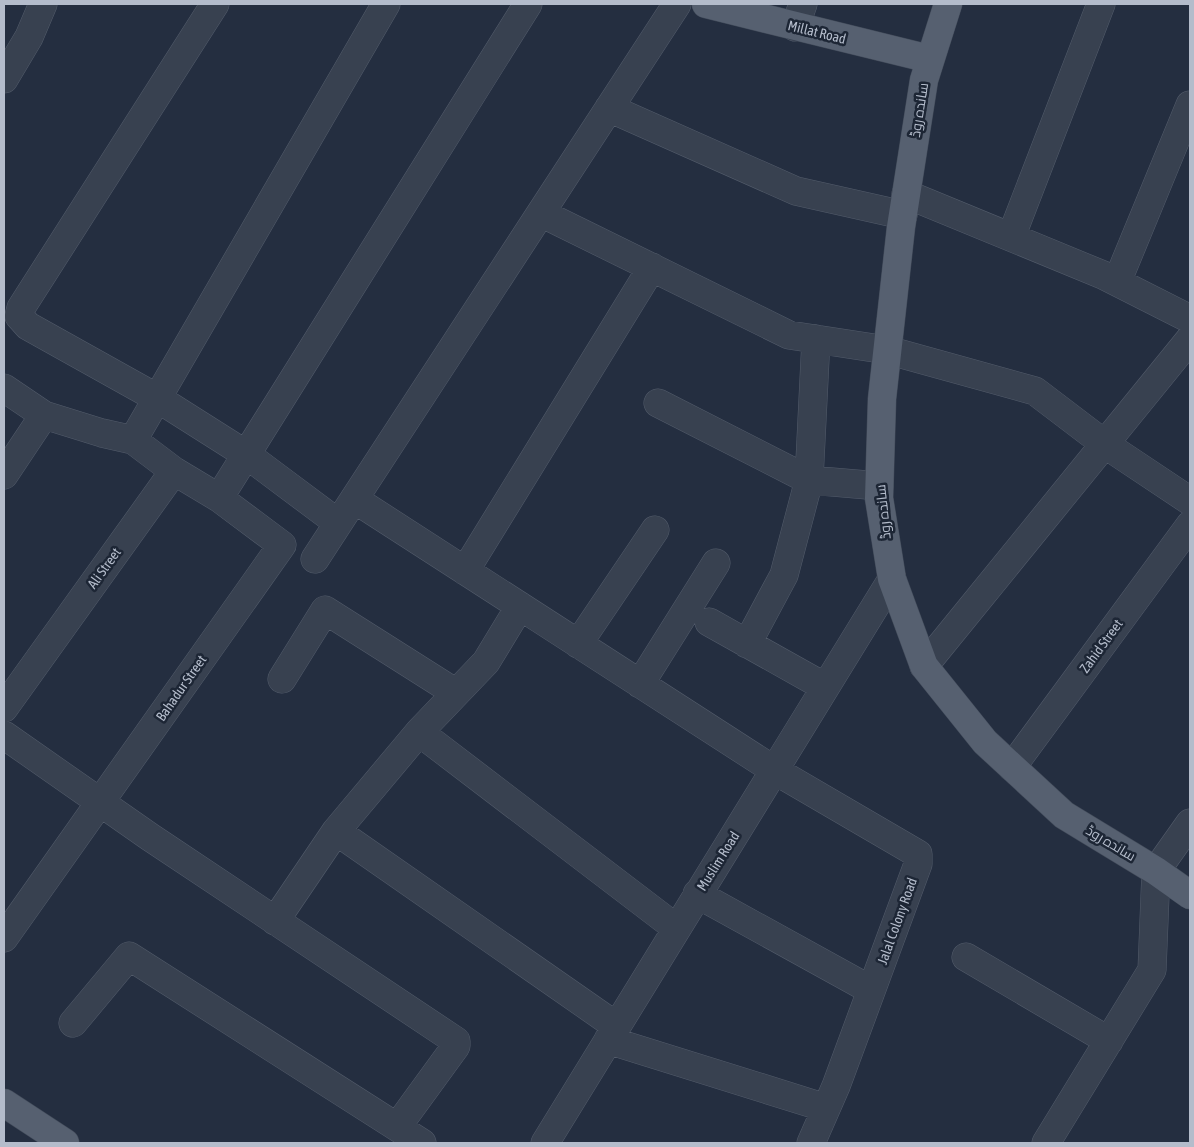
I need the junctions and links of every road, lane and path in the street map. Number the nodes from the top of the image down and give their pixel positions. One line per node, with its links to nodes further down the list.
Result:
1 (43, 4): 11 (street)
2 (215, 4): 24 (street)
3 (386, 4): 24 (street)
4 (528, 4): 29 (street)
5 (677, 4): 13 (street)
6 (948, 4): 10 (main road, ساندہ روڈ)
7 (1101, 4): 16 (street)
8 (715, 5): 9 (main road, Millat Road)
9 (799, 15): 10 (main road, Millat Road)
10 (930, 59): 14 (main road, ساندہ روڈ)
11 (4, 79)
12 (1190, 105): 18 (street)
13 (609, 108): 14 (street); 15 (street)
14 (905, 204): 16 (street); 22 (main road, ساندہ روڈ)
15 (540, 212): 17 (street); 35 (street)
16 (1011, 237): 18 (street)
17 (652, 267): 21 (street); 42 (street)
18 (1117, 282): 19 (street)
19 (1190, 319)
20 (1190, 338): 28 (street)
21 (816, 339): 22 (street); 32 (street)
22 (887, 350): 28 (street); 33 (main road, ساندہ روڈ)
23 (4, 388): 26 (street)
24 (157, 398): 27 (street); 29 (street)
25 (658, 403): 32 (street)
26 (44, 415): 27 (street); 31 (street)
27 (133, 440): 30 (street)
28 (1106, 444): 36 (street); 48 (street)
29 (247, 455): 34 (street); 37 (street)
30 (174, 471): 34 (street, Bahadur Street); 53 (street, Ali Street)
31 (4, 476)
32 (810, 480): 33 (street); 47 (street)
33 (879, 486): 43 (main road, ساندہ روڈ)
34 (219, 498): 58 (street, Bahadur Street)
35 (354, 499): 37 (street); 42 (street)
36 (1190, 501)
37 (338, 523): 40 (street)
38 (1190, 525): 56 (street, Zahid Street)
39 (655, 530): 46 (street)
40 (315, 559)
41 (716, 563): 50 (street)
42 (464, 571): 44 (street)
43 (892, 579): 48 (main road, ساندہ روڈ); 51 (street, Muslim Road)
44 (520, 606): 46 (street); 52 (street)
45 (709, 622): 47 (street)
46 (578, 644): 50 (street)
47 (747, 644): 51 (street)
48 (924, 666): 56 (main road, ساندہ روڈ)
49 (282, 679): 52 (street)
50 (640, 684): 57 (street)
51 (825, 687): 57 (street, Muslim Road)
52 (456, 693): 54 (street)
53 (4, 708)
54 (419, 732): 60 (street); 65 (street)
55 (4, 734): 58 (street)
56 (1012, 767): 61 (main road, ساندہ روڈ)
57 (774, 770): 62 (street, Muslim Road); 68 (street, Jalal Colony Road)
58 (100, 801): 64 (street); 66 (street, Bahadur Street)
59 (1190, 823): 61 (street)
60 (336, 831): 64 (street); 70 (street)
61 (1156, 871): 63 (main road, ساندہ روڈ); 71 (street)
62 (697, 894): 65 (street, Muslim Road); 68 (street)
63 (1190, 894)
64 (275, 921): 74 (street)
65 (676, 928): 70 (street, Muslim Road)
66 (4, 938)
67 (966, 957): 71 (street)
68 (871, 990): 73 (street, Jalal Colony Road)
69 (73, 1023): 74 (street)
70 (612, 1033): 73 (street); 75 (street, Muslim Road)
71 (1109, 1041): 79 (street)
72 (4, 1104): 76 (main road)
73 (826, 1108): 78 (street, Jalal Colony Road)
74 (397, 1127): 77 (street)
75 (555, 1140)
76 (65, 1143)
77 (422, 1143)
78 (811, 1143)
79 (1046, 1143)

